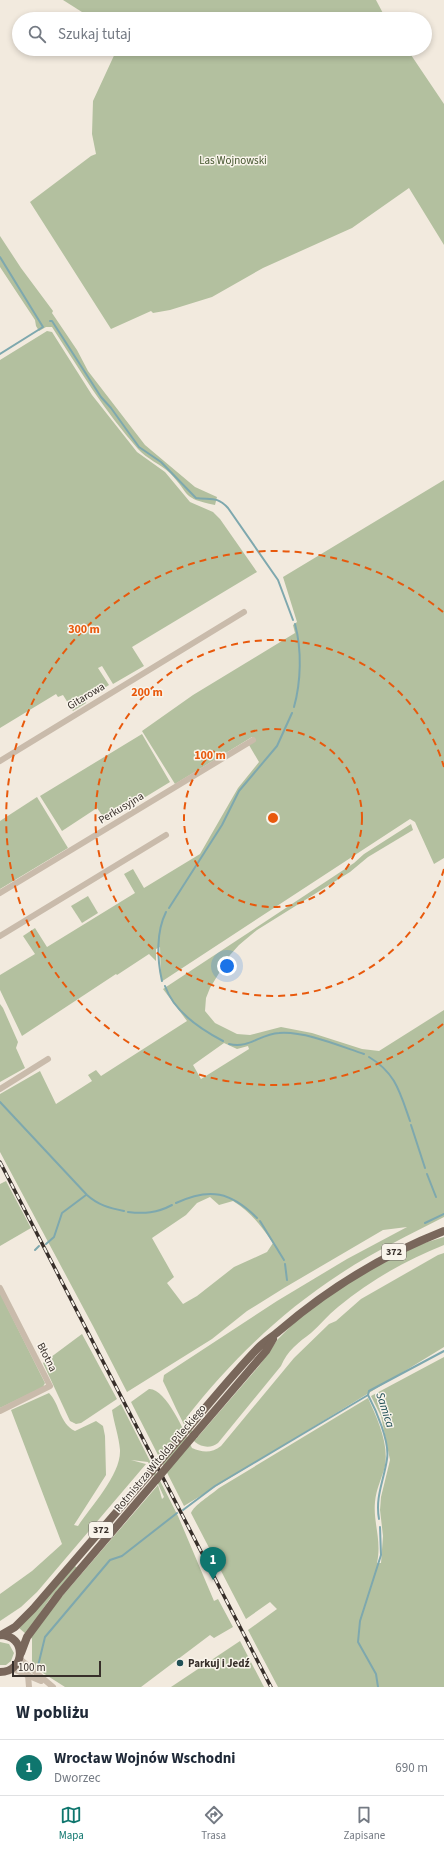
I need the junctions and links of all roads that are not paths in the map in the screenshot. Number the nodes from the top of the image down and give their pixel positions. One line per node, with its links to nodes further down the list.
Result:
1 (244, 612): 3 (street, Gitarowa)
2 (252, 740): 5 (street, Perkusyjna)
3 (0, 761)
4 (166, 835): 6 (street)
5 (0, 893)
6 (0, 936)
7 (48, 1059): 8 (street)
8 (0, 1089)
9 (444, 1231): 11 (main road, Rotmistrza Witolda Pileckiego / 372)
10 (0, 1288): 12 (street, Błotna)
11 (275, 1335): 13 (main road, Rotmistrza Witolda Pileckiego / 372, bridge); 14 (main road, Rotmistrza Witolda Pileckiego / 372, bridge)
12 (0, 1411)
13 (0, 1635): 14 (main road, 372)
14 (20, 1656): 15 (main road, 372); 18 (street)
15 (13, 1669): 16 (main road); 17 (street)
16 (0, 1673)
17 (28, 1675): 18 (street); 19 (street)
18 (51, 1686)
19 (29, 1687)

